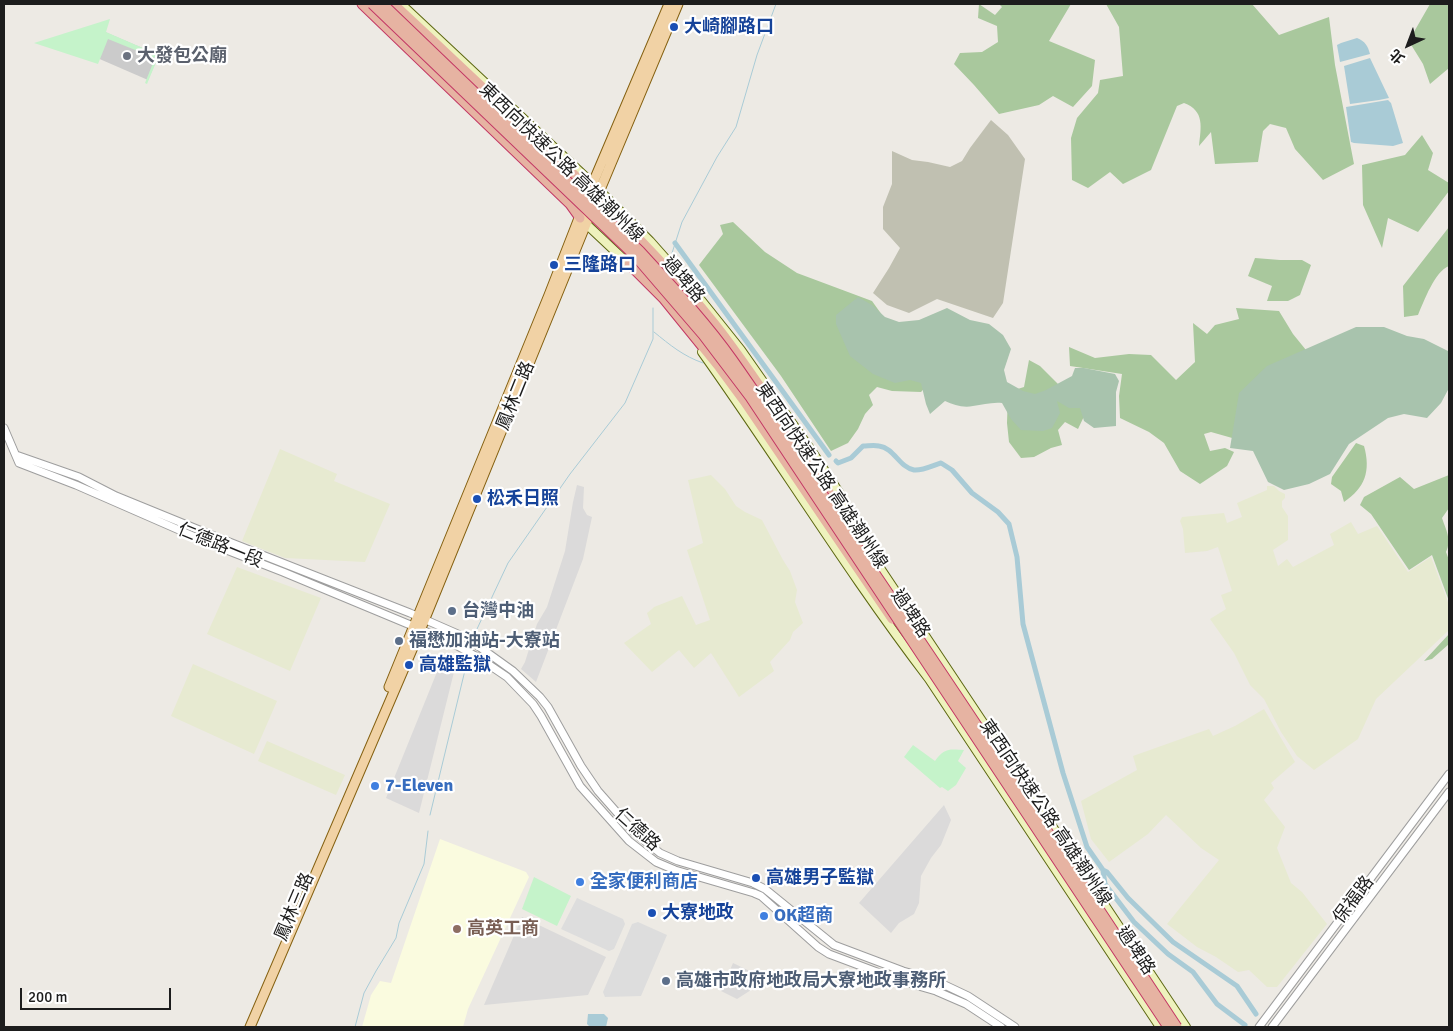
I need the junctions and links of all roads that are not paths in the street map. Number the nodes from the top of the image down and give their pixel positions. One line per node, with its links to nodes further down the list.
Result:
1 (356, 4): 11 (main road, 過埤路)
2 (362, 4): 11 (highway)
3 (372, 4): 18 (highway, 東西向快速公路 高雄潮州線, bridge)
4 (383, 4): 15 (highway, 東西向快速公路 高雄潮州線, bridge)
5 (394, 4): 9 (highway)
6 (401, 4): 9 (main road)
7 (669, 4): 9 (main road, 鳳林二路)
8 (678, 4): 10 (main road, 鳳林二路)
9 (592, 187): 10 (highway); 11 (main road, 鳳林二路)
10 (599, 194): 11 (main road, 鳳林二路); 15 (highway, bridge); 29 (main road, 過埤路)
11 (583, 221): 12 (main road, 過埤路); 16 (main road, 鳳林二路)
12 (629, 264): 18 (highway, bridge); 26 (main road, 過埤路)
13 (4, 428): 14 (street)
14 (16, 455): 16 (street, 仁德路一段); 17 (street, 仁德路一段)
15 (870, 566): 28 (highway, 東西向快速公路 高雄潮州線, bridge)
16 (421, 619): 17 (main road, 鳳林二路); 25 (street, 仁德路)
17 (417, 628): 20 (main road, 鳳林二路); 24 (street, 仁德路)
18 (934, 675): 27 (highway, 東西向快速公路 高雄潮州線, bridge)
19 (1449, 774): 30 (street, 保福路)
20 (349, 788): 22 (main road, 鳳林三路); 23 (main road, 鳳林三路)
21 (1449, 792): 31 (street, 保福路)
22 (243, 1027)
23 (250, 1027)
24 (1001, 1027)
25 (1015, 1027)
26 (1160, 1027)
27 (1168, 1027)
28 (1177, 1027)
29 (1186, 1027)
30 (1259, 1027)
31 (1272, 1027)

